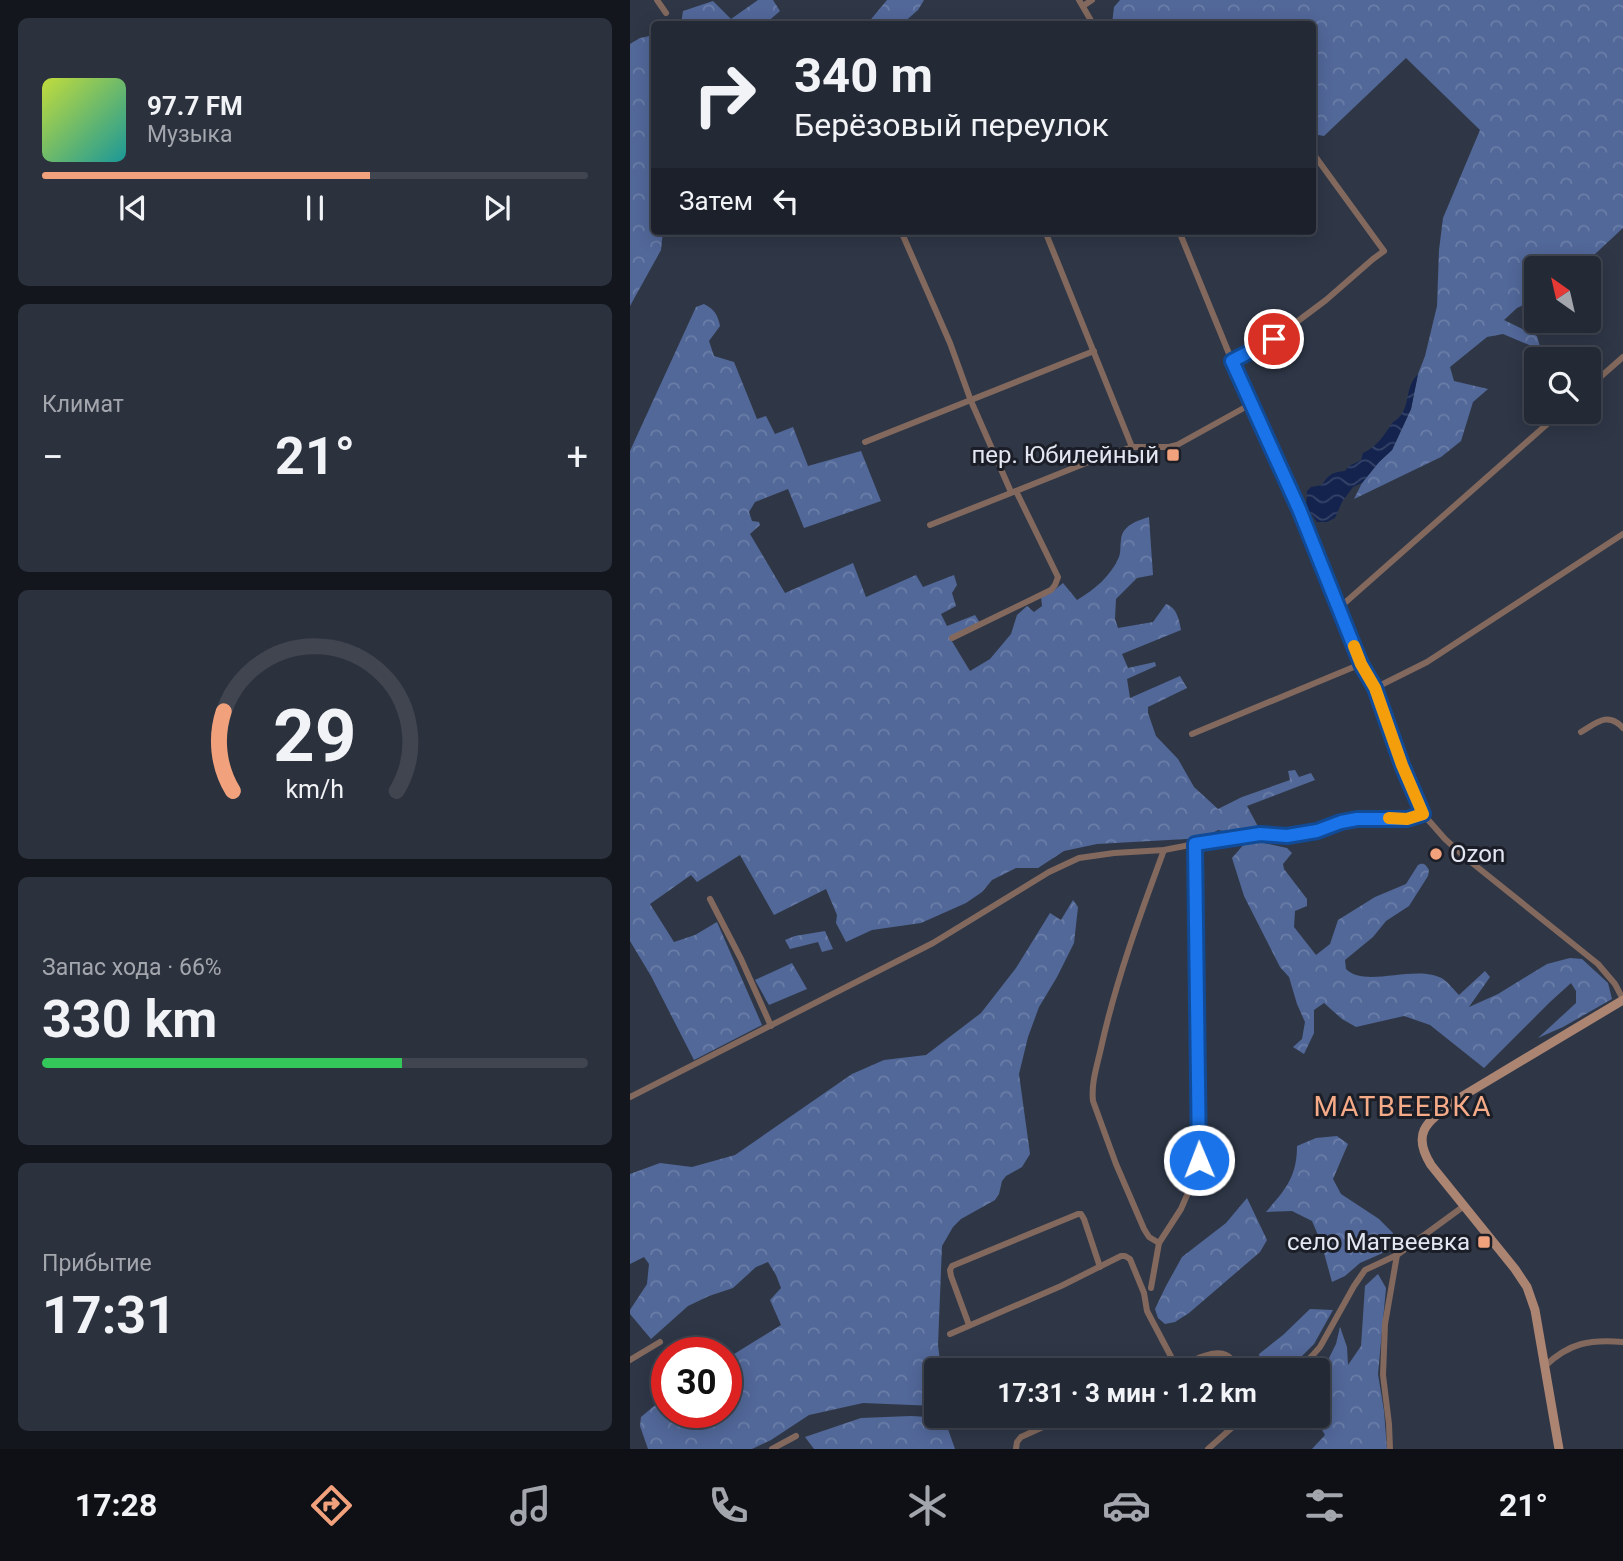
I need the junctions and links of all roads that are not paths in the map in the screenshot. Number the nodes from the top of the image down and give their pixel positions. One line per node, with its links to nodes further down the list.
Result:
1 (657, 0): 4 (street)
2 (1092, 0): 3 (street)
3 (1081, 3): 5 (street)
4 (666, 13)
5 (1091, 21)
6 (1316, 158): 12 (street)
7 (903, 235): 14 (street)
8 (1047, 235): 10 (street)
9 (1181, 235): 12 (street)
10 (1094, 351): 14 (street); 18 (street)
11 (1623, 357): 13 (street)
12 (1232, 361): 15 (street)
13 (1601, 376)
14 (971, 401): 17 (street); 19 (street)
15 (1251, 404): 18 (street); 22 (street)
16 (1547, 424): 22 (street)
17 (865, 442)
18 (1132, 447): 19 (street)
19 (1014, 491): 20 (street); 23 (street)
20 (930, 525)
21 (1623, 534): 25 (street)
22 (1339, 608): 24 (street)
23 (952, 639)
24 (1361, 664): 25 (street); 28 (street)
25 (1375, 688): 29 (street)
26 (1623, 728): 27 (street)
27 (1581, 732)
28 (1192, 734)
29 (1423, 814): 30 (street); 33 (street)
30 (1195, 844): 31 (street); 37 (street)
31 (1164, 850): 34 (street); 37 (street)
32 (710, 899): 34 (street)
33 (1621, 1001): 36 (main road)
34 (771, 1026): 35 (street)
35 (630, 1097)
36 (1464, 1206): 38 (street); 50 (main road)
37 (1159, 1243): 40 (street)
38 (1396, 1255): 48 (street); 57 (street)
39 (1100, 1267): 41 (street); 41 (street); 45 (street)
40 (1152, 1288)
41 (969, 1325): 42 (street)
42 (950, 1334)
43 (1623, 1342): 50 (street)
44 (651, 1347): 49 (street)
45 (1169, 1358)
46 (1199, 1358): 47 (street)
47 (1230, 1358)
48 (1310, 1358)
49 (630, 1360)
50 (1545, 1366): 58 (main road)
51 (1041, 1428): 55 (street)
52 (1232, 1428): 56 (street)
53 (796, 1436): 54 (street)
54 (772, 1449)
55 (1016, 1449)
56 (1208, 1449)
57 (1390, 1449)
58 (1559, 1449)

